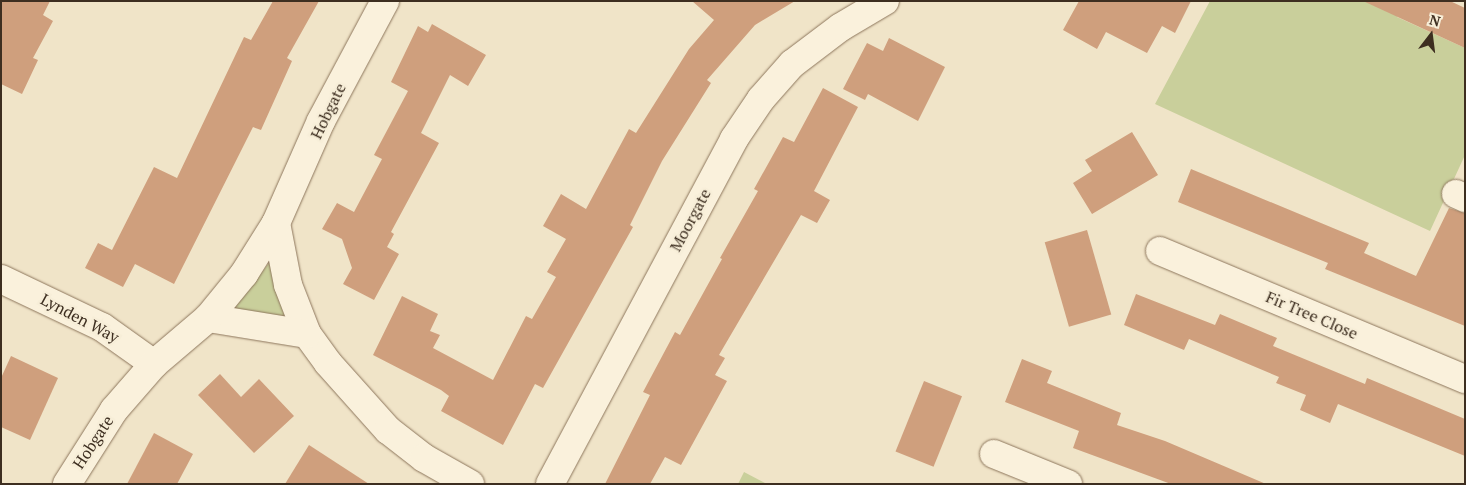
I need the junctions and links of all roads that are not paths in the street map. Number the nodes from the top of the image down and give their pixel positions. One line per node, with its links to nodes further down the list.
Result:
1 (385, 1): 3 (street, Hobgate)
2 (885, 1): 13 (street, Moorgate)
3 (276, 223): 6 (street, Hobgate); 7 (street)
4 (1160, 251): 9 (street, Fir Tree Close)
5 (1, 279): 8 (street, Lynden Way)
6 (208, 318): 7 (street); 8 (street, Hobgate)
7 (306, 334): 12 (street)
8 (154, 364): 11 (street, Hobgate)
9 (1465, 379)
10 (994, 454): 14 (street)
11 (67, 484)
12 (470, 484)
13 (550, 484)
14 (1068, 484)

